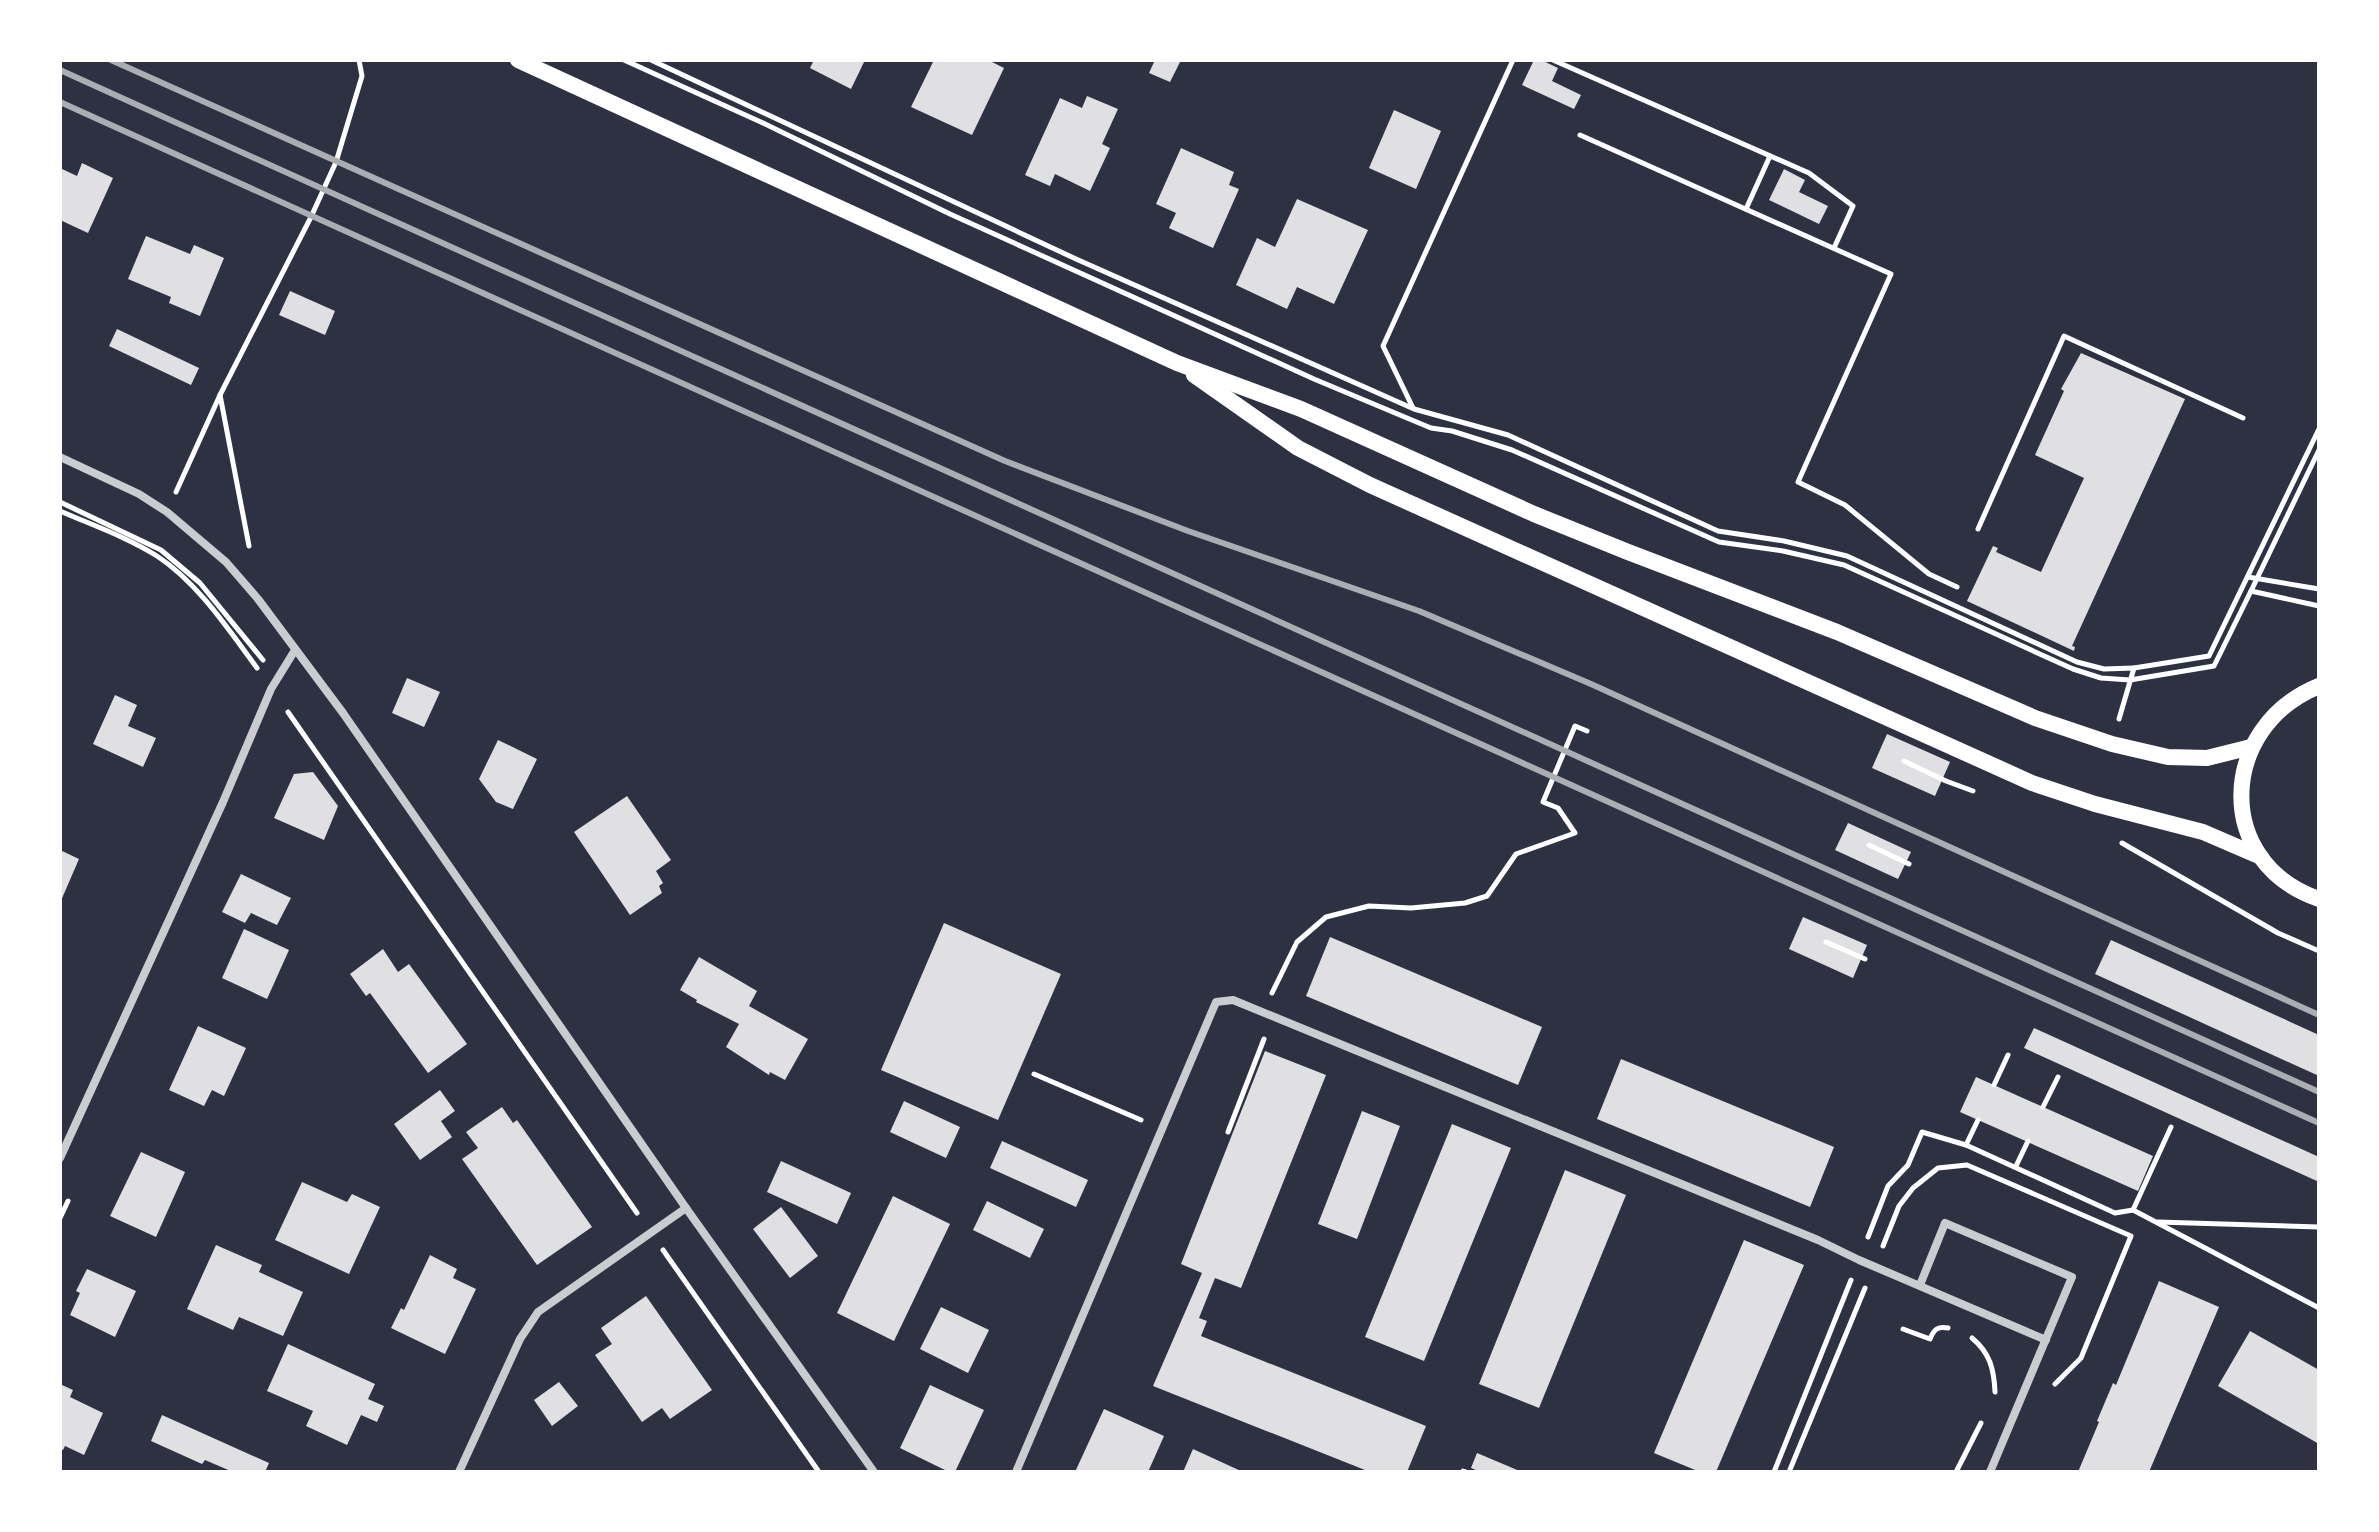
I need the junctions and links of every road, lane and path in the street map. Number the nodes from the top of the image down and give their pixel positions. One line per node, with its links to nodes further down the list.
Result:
1 (359, 60): 12 (path)
2 (518, 60): 11 (main road)
3 (624, 60): 27 (path)
4 (651, 60): 13 (path)
5 (1513, 60): 13 (path)
6 (1553, 60): 8 (path)
7 (1580, 135): 9 (path)
8 (1770, 156): 9 (path); 10 (path)
9 (1746, 209): 10 (path)
10 (1834, 248): 25 (path)
11 (1177, 363): 39 (main road); 44 (main road)
12 (220, 395): 20 (path); 22 (path)
13 (1414, 409): 33 (path)
14 (2243, 418): 21 (path)
15 (2319, 429): 23 (path)
16 (2319, 450): 24 (path)
17 (60, 457): 20 (street)
18 (60, 502): 30 (path)
19 (60, 511): 31 (path)
20 (167, 512): 28 (street)
21 (1978, 529)
22 (255, 553)
23 (2248, 577): 24 (path); 34 (path)
24 (2257, 580): 26 (path); 27 (path)
25 (1957, 587)
26 (2319, 589)
27 (2251, 591): 29 (path)
28 (258, 599): 30 (path); 32 (street)
29 (2319, 606)
30 (232, 620): 31 (path); 35 (path)
31 (224, 626): 37 (path)
32 (295, 650): 35 (street); 67 (street)
33 (2077, 662)
34 (2134, 668)
35 (277, 679): 37 (street)
36 (2319, 686): 39 (main road)
37 (271, 689): 63 (street); 72 (path)
38 (1587, 731): 50 (path)
39 (2251, 747): 44 (main road)
40 (1904, 761): 41 (path)
41 (1974, 791)
42 (2117, 840): 48 (path)
43 (1869, 845): 45 (path)
44 (2261, 857): 46 (main road)
45 (1909, 864)
46 (2319, 899)
47 (1826, 942): 49 (path)
48 (2319, 951)
49 (1865, 959)
50 (1263, 1013): 59 (street); 73 (street)
51 (1268, 1031): 60 (path)
52 (2008, 1055): 55 (path)
53 (1034, 1074): 59 (path)
54 (2058, 1077): 56 (path)
55 (1994, 1085)
56 (2043, 1107)
57 (1978, 1120): 62 (path)
58 (2171, 1127): 68 (path)
59 (1160, 1129): 86 (street)
60 (1228, 1132)
61 (2028, 1141): 64 (path)
62 (1966, 1145): 64 (path); 73 (path)
63 (60, 1158)
64 (2016, 1166): 68 (path)
65 (1938, 1168): 74 (path)
66 (68, 1201): 69 (path)
67 (686, 1208): 72 (street); 85 (street)
68 (2133, 1210): 70 (path)
69 (60, 1218)
70 (2157, 1222): 71 (path); 76 (path)
71 (2319, 1227)
72 (651, 1233): 83 (street); 84 (path)
73 (1859, 1260): 74 (street); 87 (path)
74 (1875, 1266): 75 (street); 88 (path)
75 (1920, 1285): 80 (street); 80 (street)
76 (2319, 1308)
77 (1951, 1328): 78 (path)
78 (1903, 1329)
79 (1962, 1332): 81 (path)
80 (2046, 1340): 90 (street)
81 (1992, 1400)
82 (1986, 1412): 89 (path)
83 (459, 1472)
84 (819, 1472)
85 (874, 1472)
86 (1016, 1472)
87 (1774, 1472)
88 (1789, 1472)
89 (1956, 1472)
90 (1990, 1472)

